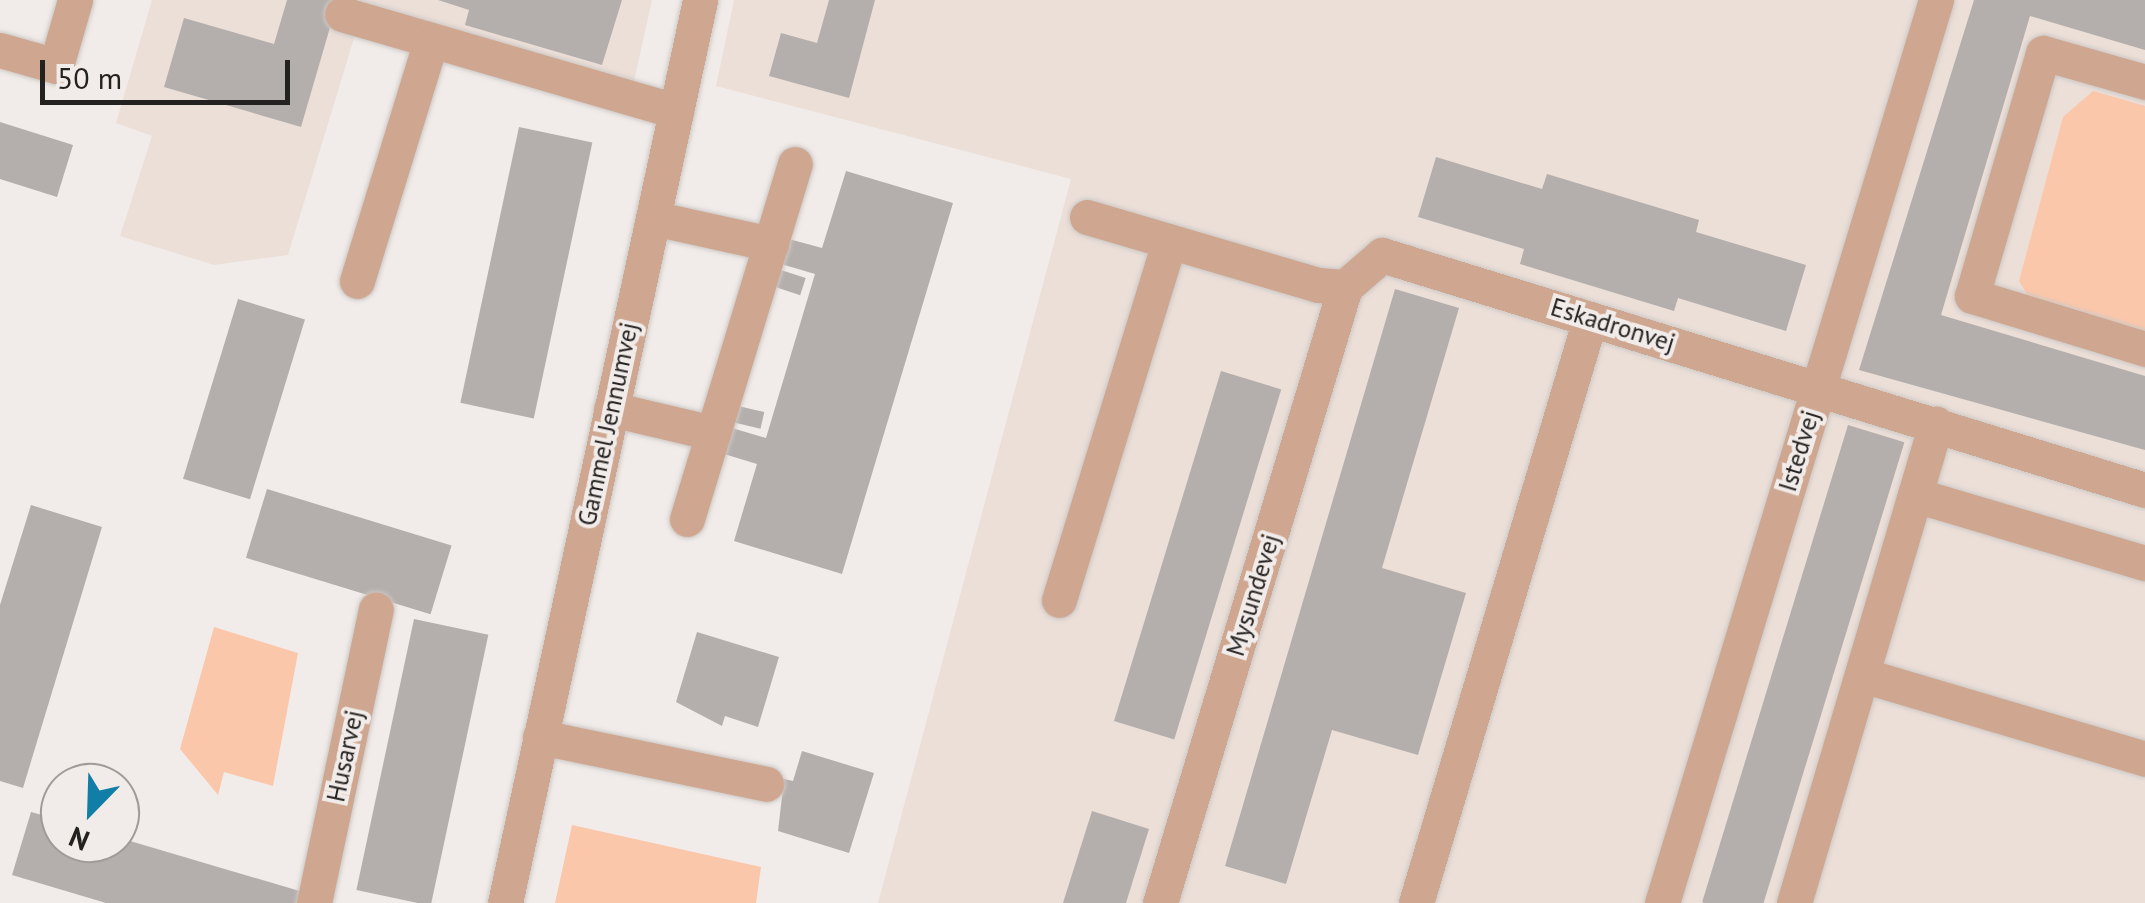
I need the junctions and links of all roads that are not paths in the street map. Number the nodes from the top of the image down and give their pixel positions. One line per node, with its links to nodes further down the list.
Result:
1 (75, 0): 6 (street)
2 (700, 0): 8 (street, Gammel Jennumvej)
3 (1936, 0): 18 (street, Istedvej)
4 (342, 14): 5 (street)
5 (430, 40): 8 (street); 14 (street)
6 (0, 50)
7 (2145, 82): 17 (street)
8 (676, 111): 10 (street, Gammel Jennumvej)
9 (795, 164): 13 (street)
10 (652, 218): 13 (street); 19 (street, Gammel Jennumvej)
11 (1088, 218): 12 (street)
12 (1169, 242): 15 (street); 26 (street)
13 (771, 244): 21 (street)
14 (357, 282)
15 (1345, 287): 16 (street, Eskadronvej); 34 (street, Mysundevej)
16 (1590, 319): 18 (street, Eskadronvej); 35 (street)
17 (2145, 350)
18 (1818, 388): 20 (street, Eskadronvej); 36 (street, Istedvej)
19 (611, 409): 21 (street); 29 (street, Gammel Jennumvej)
20 (1936, 424): 22 (street, Eskadronvej); 23 (street)
21 (713, 433): 24 (street)
22 (2145, 490)
23 (1915, 496): 25 (street); 28 (street)
24 (687, 519)
25 (2145, 563)
26 (1059, 600)
27 (376, 610): 32 (street, Husarvej)
28 (1862, 675): 30 (street); 37 (street)
29 (540, 737): 31 (street); 33 (street, Gammel Jennumvej)
30 (2145, 759)
31 (766, 784)
32 (314, 903)
33 (504, 903)
34 (1160, 903)
35 (1416, 903)
36 (1662, 903)
37 (1794, 903)

